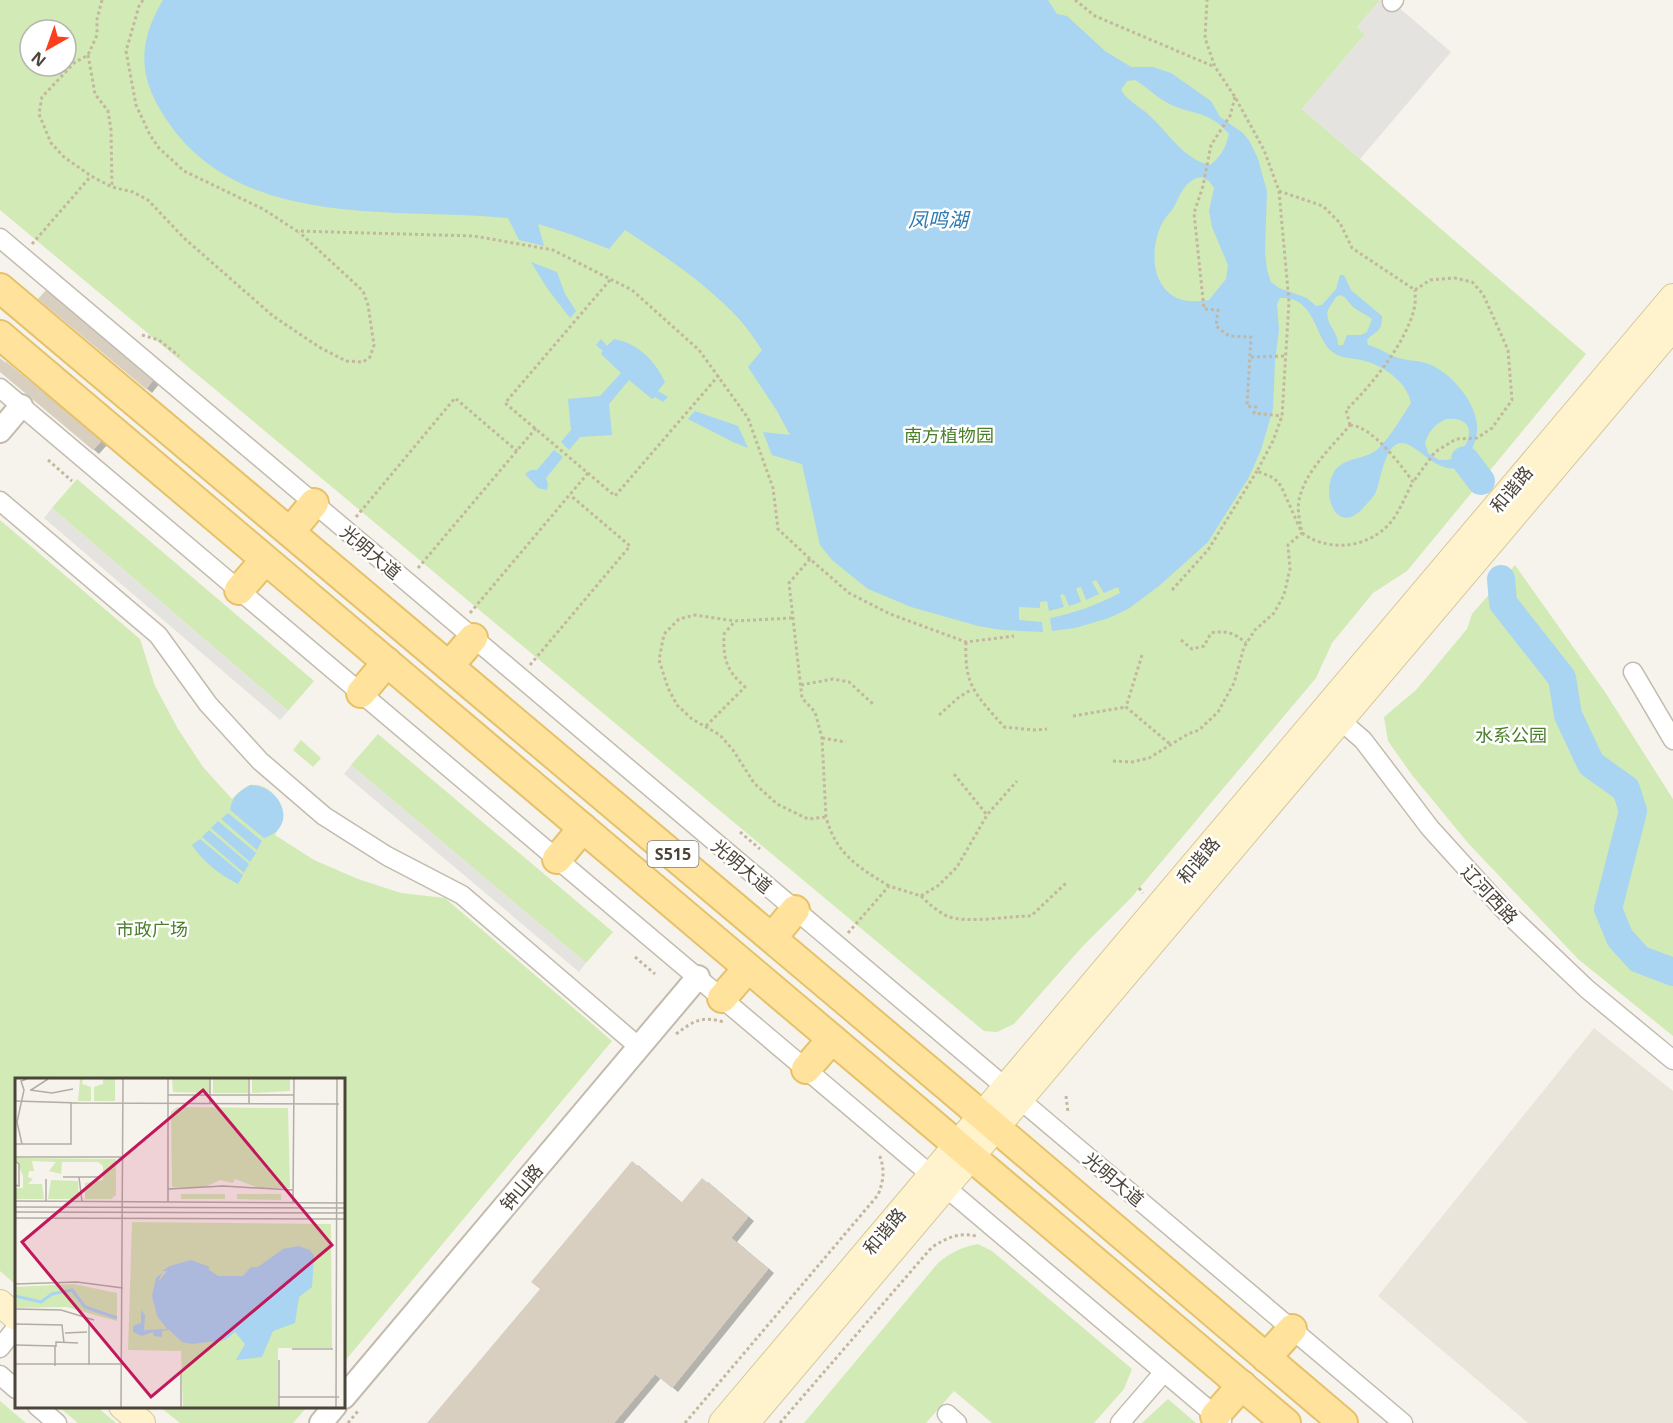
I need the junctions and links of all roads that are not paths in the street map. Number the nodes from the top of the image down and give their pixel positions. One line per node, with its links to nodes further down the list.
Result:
1 (0, 238): 10 (street, 光明大道 / S515)
2 (0, 288): 11 (main road, 光明大道 / S515)
3 (1672, 299): 19 (main road, 和谐路)
4 (1673, 327): 19 (main road, 和谐路)
5 (0, 335): 12 (main road, S515)
6 (0, 388): 7 (street)
7 (21, 406): 8 (street); 13 (street)
8 (0, 431)
9 (0, 501): 29 (street)
10 (314, 503): 11 (main road); 14 (street, 光明大道 / S515)
11 (290, 532): 16 (main road, 光明大道 / S515)
12 (265, 560): 13 (main road); 15 (main road, S515)
13 (239, 590): 18 (street)
14 (471, 625): 16 (main road); 23 (street, 光明大道 / S515)
15 (387, 662): 18 (main road); 21 (main road, S515)
16 (449, 666): 24 (main road, 光明大道 / S515)
17 (1633, 672): 20 (street)
18 (361, 693): 22 (street)
19 (1333, 714): 30 (street, 辽河西路); 32 (main road, 和谐路)
20 (1673, 740)
21 (583, 828): 22 (main road); 25 (main road, S515)
22 (557, 859): 26 (street)
23 (795, 910): 24 (main road); 32 (street, 光明大道 / S515)
24 (772, 938): 33 (main road, 光明大道 / S515)
25 (748, 968): 27 (main road); 28 (main road, S515)
26 (698, 978): 27 (street); 29 (street, 钟山路)
27 (726, 1011): 31 (street)
28 (831, 1039): 31 (main road); 34 (main road, S515)
29 (639, 1047): 46 (street, 钟山路)
30 (1673, 1060)
31 (806, 1069): 35 (street)
32 (1012, 1094): 33 (main road, 和谐路); 39 (street, 光明大道 / S515)
33 (989, 1122): 34 (main road, 和谐路); 41 (main road, 光明大道 / S515)
34 (964, 1151): 35 (main road, 和谐路); 44 (main road, S515)
35 (939, 1181): 42 (street); 51 (main road, 和谐路)
36 (0, 1303): 37 (main road)
37 (15, 1316)
38 (15, 1329): 40 (street)
39 (1292, 1329): 41 (main road); 58 (street, 光明大道 / S515)
40 (0, 1348)
41 (1266, 1358): 57 (main road, 光明大道 / S515)
42 (1164, 1372): 50 (street); 55 (street)
43 (0, 1375): 45 (street)
44 (1242, 1386): 50 (main road); 56 (main road, S515)
45 (15, 1388)
46 (353, 1401)
47 (38, 1408): 52 (street)
48 (123, 1408): 53 (main road)
49 (334, 1408): 54 (street)
50 (1220, 1420)
51 (732, 1422)
52 (57, 1423)
53 (142, 1423)
54 (321, 1423)
55 (1120, 1423)
56 (1286, 1423)
57 (1343, 1423)
58 (1403, 1423)

